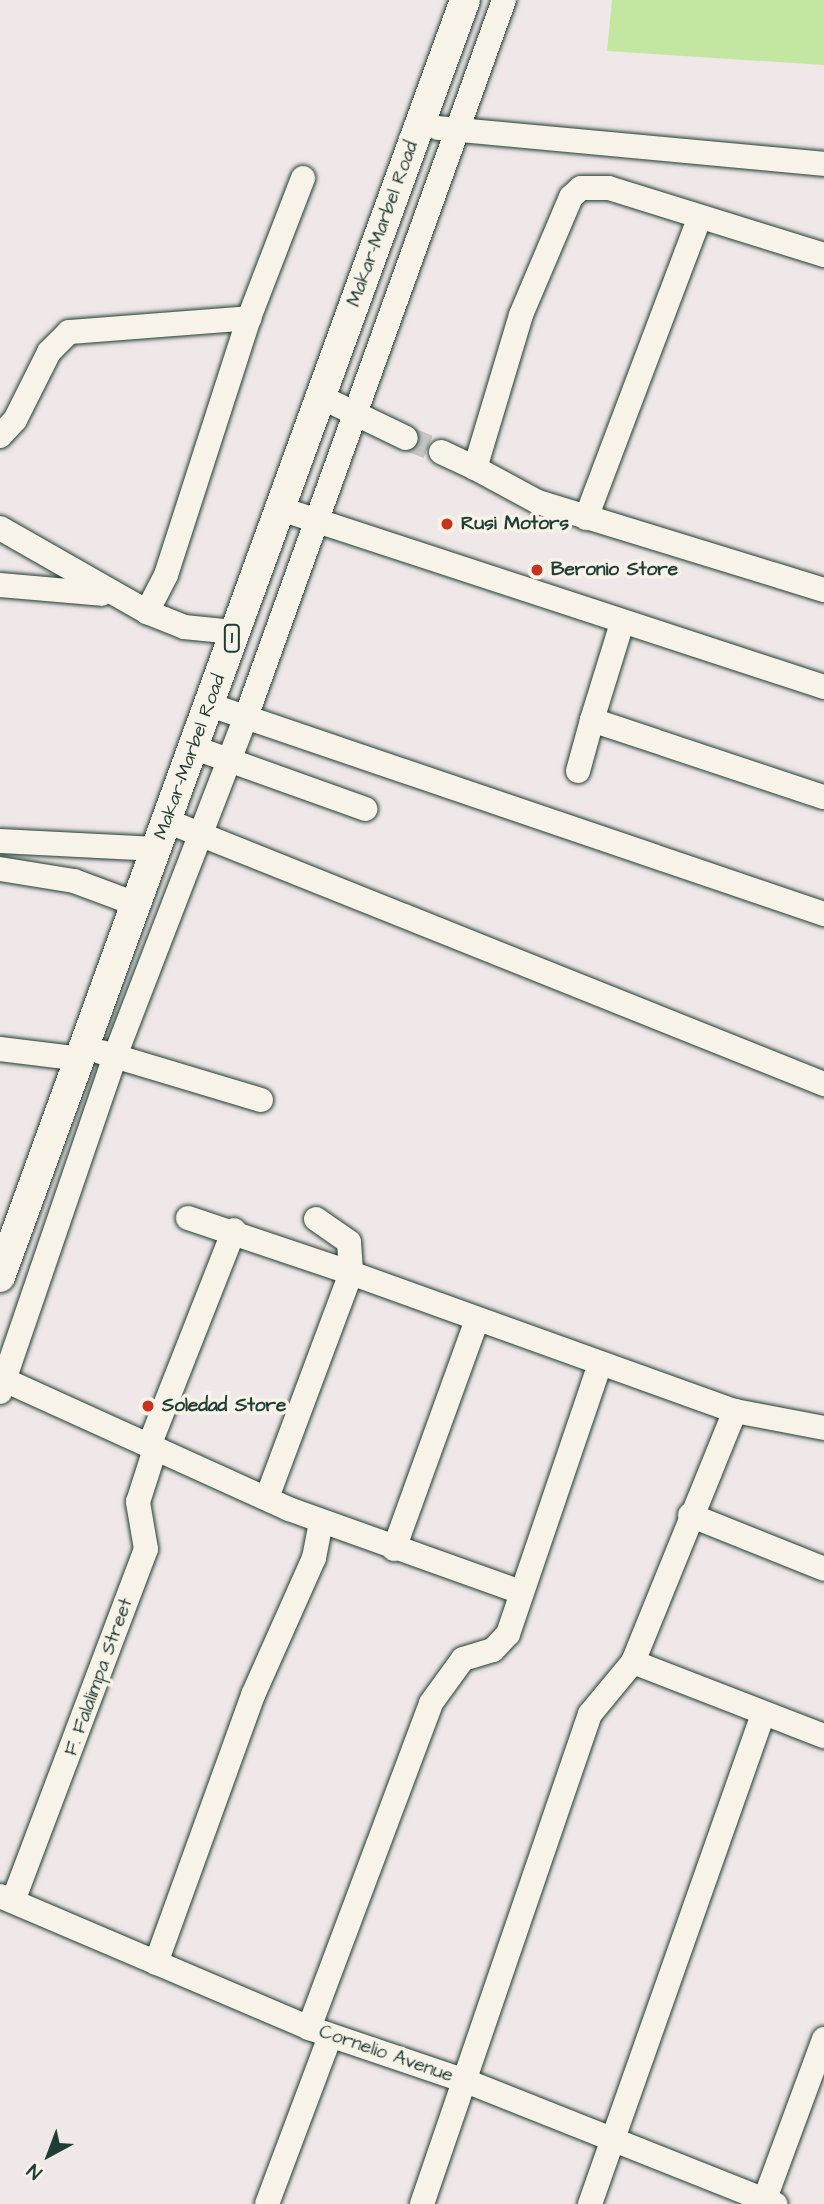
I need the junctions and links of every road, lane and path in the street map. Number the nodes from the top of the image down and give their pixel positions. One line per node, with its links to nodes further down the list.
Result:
1 (465, 0): 3 (main road, Makar-Marbel Road / 1)
2 (504, 0): 4 (street)
3 (419, 125): 4 (street); 10 (main road, Makar-Marbel Road / 1)
4 (454, 131): 5 (street); 11 (street)
5 (824, 164)
6 (303, 178): 9 (street)
7 (699, 219): 8 (street); 15 (street); 17 (street)
8 (824, 255)
9 (249, 318): 12 (street); 23 (street)
10 (321, 397): 11 (street); 16 (main road, Makar-Marbel Road / 1)
11 (352, 412): 13 (street); 18 (street)
12 (0, 436)
13 (406, 438)
14 (441, 452): 15 (street)
15 (475, 468): 17 (street)
16 (281, 509): 18 (street); 25 (main road, Makar-Marbel Road / 1)
17 (586, 518): 21 (street)
18 (317, 522): 24 (street); 28 (street)
19 (0, 527): 22 (street)
20 (0, 585): 22 (street)
21 (824, 590)
22 (106, 594): 23 (street)
23 (147, 612): 25 (street)
24 (622, 623): 26 (street); 29 (street)
25 (234, 632): 27 (main road, Makar-Marbel Road / 1)
26 (824, 687)
27 (210, 705): 28 (street); 30 (main road, Makar-Marbel Road / 1)
28 (246, 717): 31 (street); 41 (street)
29 (592, 720): 32 (street); 33 (street)
30 (195, 748): 31 (street); 35 (main road, Makar-Marbel Road / 1)
31 (229, 760): 34 (street); 36 (street)
32 (578, 771)
33 (824, 797)
34 (365, 809)
35 (167, 821): 36 (street); 38 (main road, Makar-Marbel Road / 1)
36 (200, 835): 44 (street); 45 (street)
37 (0, 841): 38 (street)
38 (157, 849): 40 (main road, Makar-Marbel Road / 1)
39 (0, 869): 40 (street)
40 (136, 905): 43 (main road, Makar-Marbel Road / 1)
41 (824, 914)
42 (0, 1049): 43 (street)
43 (82, 1053): 44 (street); 51 (main road, Makar-Marbel Road / 1)
44 (115, 1056): 46 (street); 54 (street)
45 (824, 1084)
46 (261, 1100)
47 (188, 1218): 49 (street)
48 (316, 1219): 50 (street)
49 (234, 1230): 50 (street); 57 (street, F. Falalimpa Street)
50 (351, 1273): 52 (street); 58 (street)
51 (0, 1277)
52 (476, 1322): 53 (street); 61 (street)
53 (600, 1364): 55 (street); 63 (street)
54 (2, 1383): 57 (street)
55 (735, 1411): 56 (street); 59 (street)
56 (824, 1428)
57 (152, 1447): 58 (street); 67 (street, F. Falalimpa Street)
58 (267, 1498): 60 (street)
59 (690, 1515): 62 (street); 64 (street)
60 (321, 1522): 61 (street); 68 (street)
61 (394, 1549): 63 (street)
62 (824, 1569)
63 (518, 1591): 69 (street)
64 (633, 1662): 65 (street); 71 (street)
65 (762, 1717): 66 (street); 72 (street)
66 (824, 1736)
67 (7, 1899): 68 (street, Cornelio Avenue)
68 (156, 1963): 69 (street, Cornelio Avenue)
69 (320, 2032): 71 (street, Cornelio Avenue); 74 (street)
70 (824, 2039): 73 (street)
71 (466, 2081): 72 (street, Cornelio Avenue); 75 (street)
72 (612, 2139): 73 (street, Cornelio Avenue); 76 (street)
73 (767, 2203)
74 (267, 2204)
75 (422, 2204)
76 (590, 2204)

